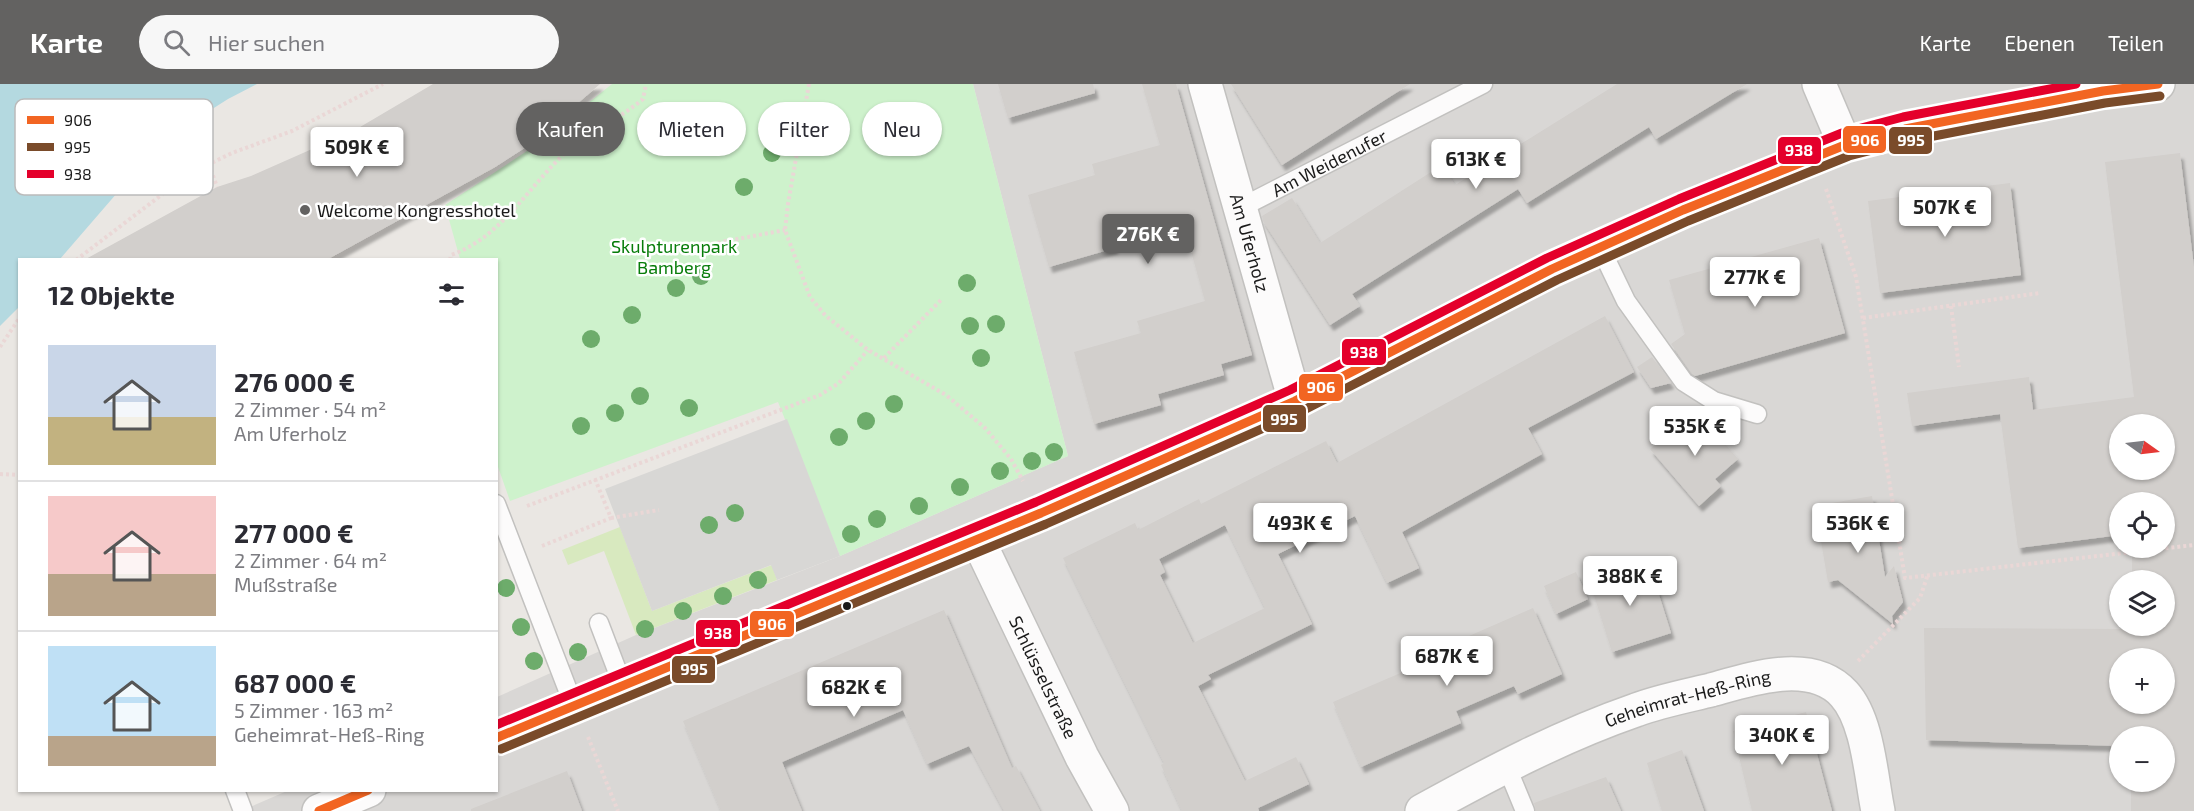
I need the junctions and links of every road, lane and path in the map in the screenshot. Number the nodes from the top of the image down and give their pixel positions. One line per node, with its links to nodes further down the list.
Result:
1 (383, 84): 10 (path)
2 (646, 84): 19 (path)
3 (809, 84): 15 (path)
4 (1206, 84): 14 (street, Am Uferholz)
5 (1483, 84): 14 (lane, Am Weidenufer)
6 (1819, 84): 8 (street)
7 (2158, 84): 8 (street)
8 (1845, 145): 9 (street)
9 (1815, 157): 17 (street); 23 (path)
10 (213, 162)
11 (213, 174): 12 (path)
12 (218, 187)
13 (161, 195): 18 (path)
14 (1240, 208): 29 (street, Am Uferholz)
15 (785, 231): 16 (path); 26 (path)
16 (700, 246)
17 (1600, 248): 29 (street); 30 (lane)
18 (79, 258)
19 (450, 258)
20 (2040, 293): 22 (path)
21 (940, 300): 27 (path)
22 (1951, 306): 23 (path); 28 (path)
23 (1863, 318): 41 (path)
24 (18, 320): 25 (path)
25 (0, 347)
26 (868, 350): 27 (path); 33 (path)
27 (884, 358): 36 (path)
28 (1959, 367)
29 (1295, 401): 36 (street)
30 (1757, 414)
31 (0, 474): 32 (path)
32 (18, 475)
33 (595, 479): 34 (path); 37 (path)
34 (499, 509): 40 (lane)
35 (659, 510): 37 (path)
36 (1041, 513): 38 (street)
37 (611, 518): 40 (path)
38 (978, 540): 44 (street); 53 (street, Schlüsselstraße)
39 (2194, 545): 41 (path)
40 (516, 556): 45 (lane)
41 (1928, 574): 43 (path)
42 (599, 624): 44 (lane)
43 (1833, 685): 47 (street, Geheimrat-Heß-Ring); 56 (street, Geheimrat-Heß-Ring)
44 (623, 686): 45 (street)
45 (574, 706): 46 (street); 52 (path)
46 (498, 737)
47 (1506, 765): 54 (street, Geheimrat-Heß-Ring); 55 (lane)
48 (236, 792): 50 (lane)
49 (364, 792): 51 (street)
50 (243, 811)
51 (319, 811)
52 (618, 811)
53 (1113, 811)
54 (1422, 811)
55 (1525, 811)
56 (1878, 811)

